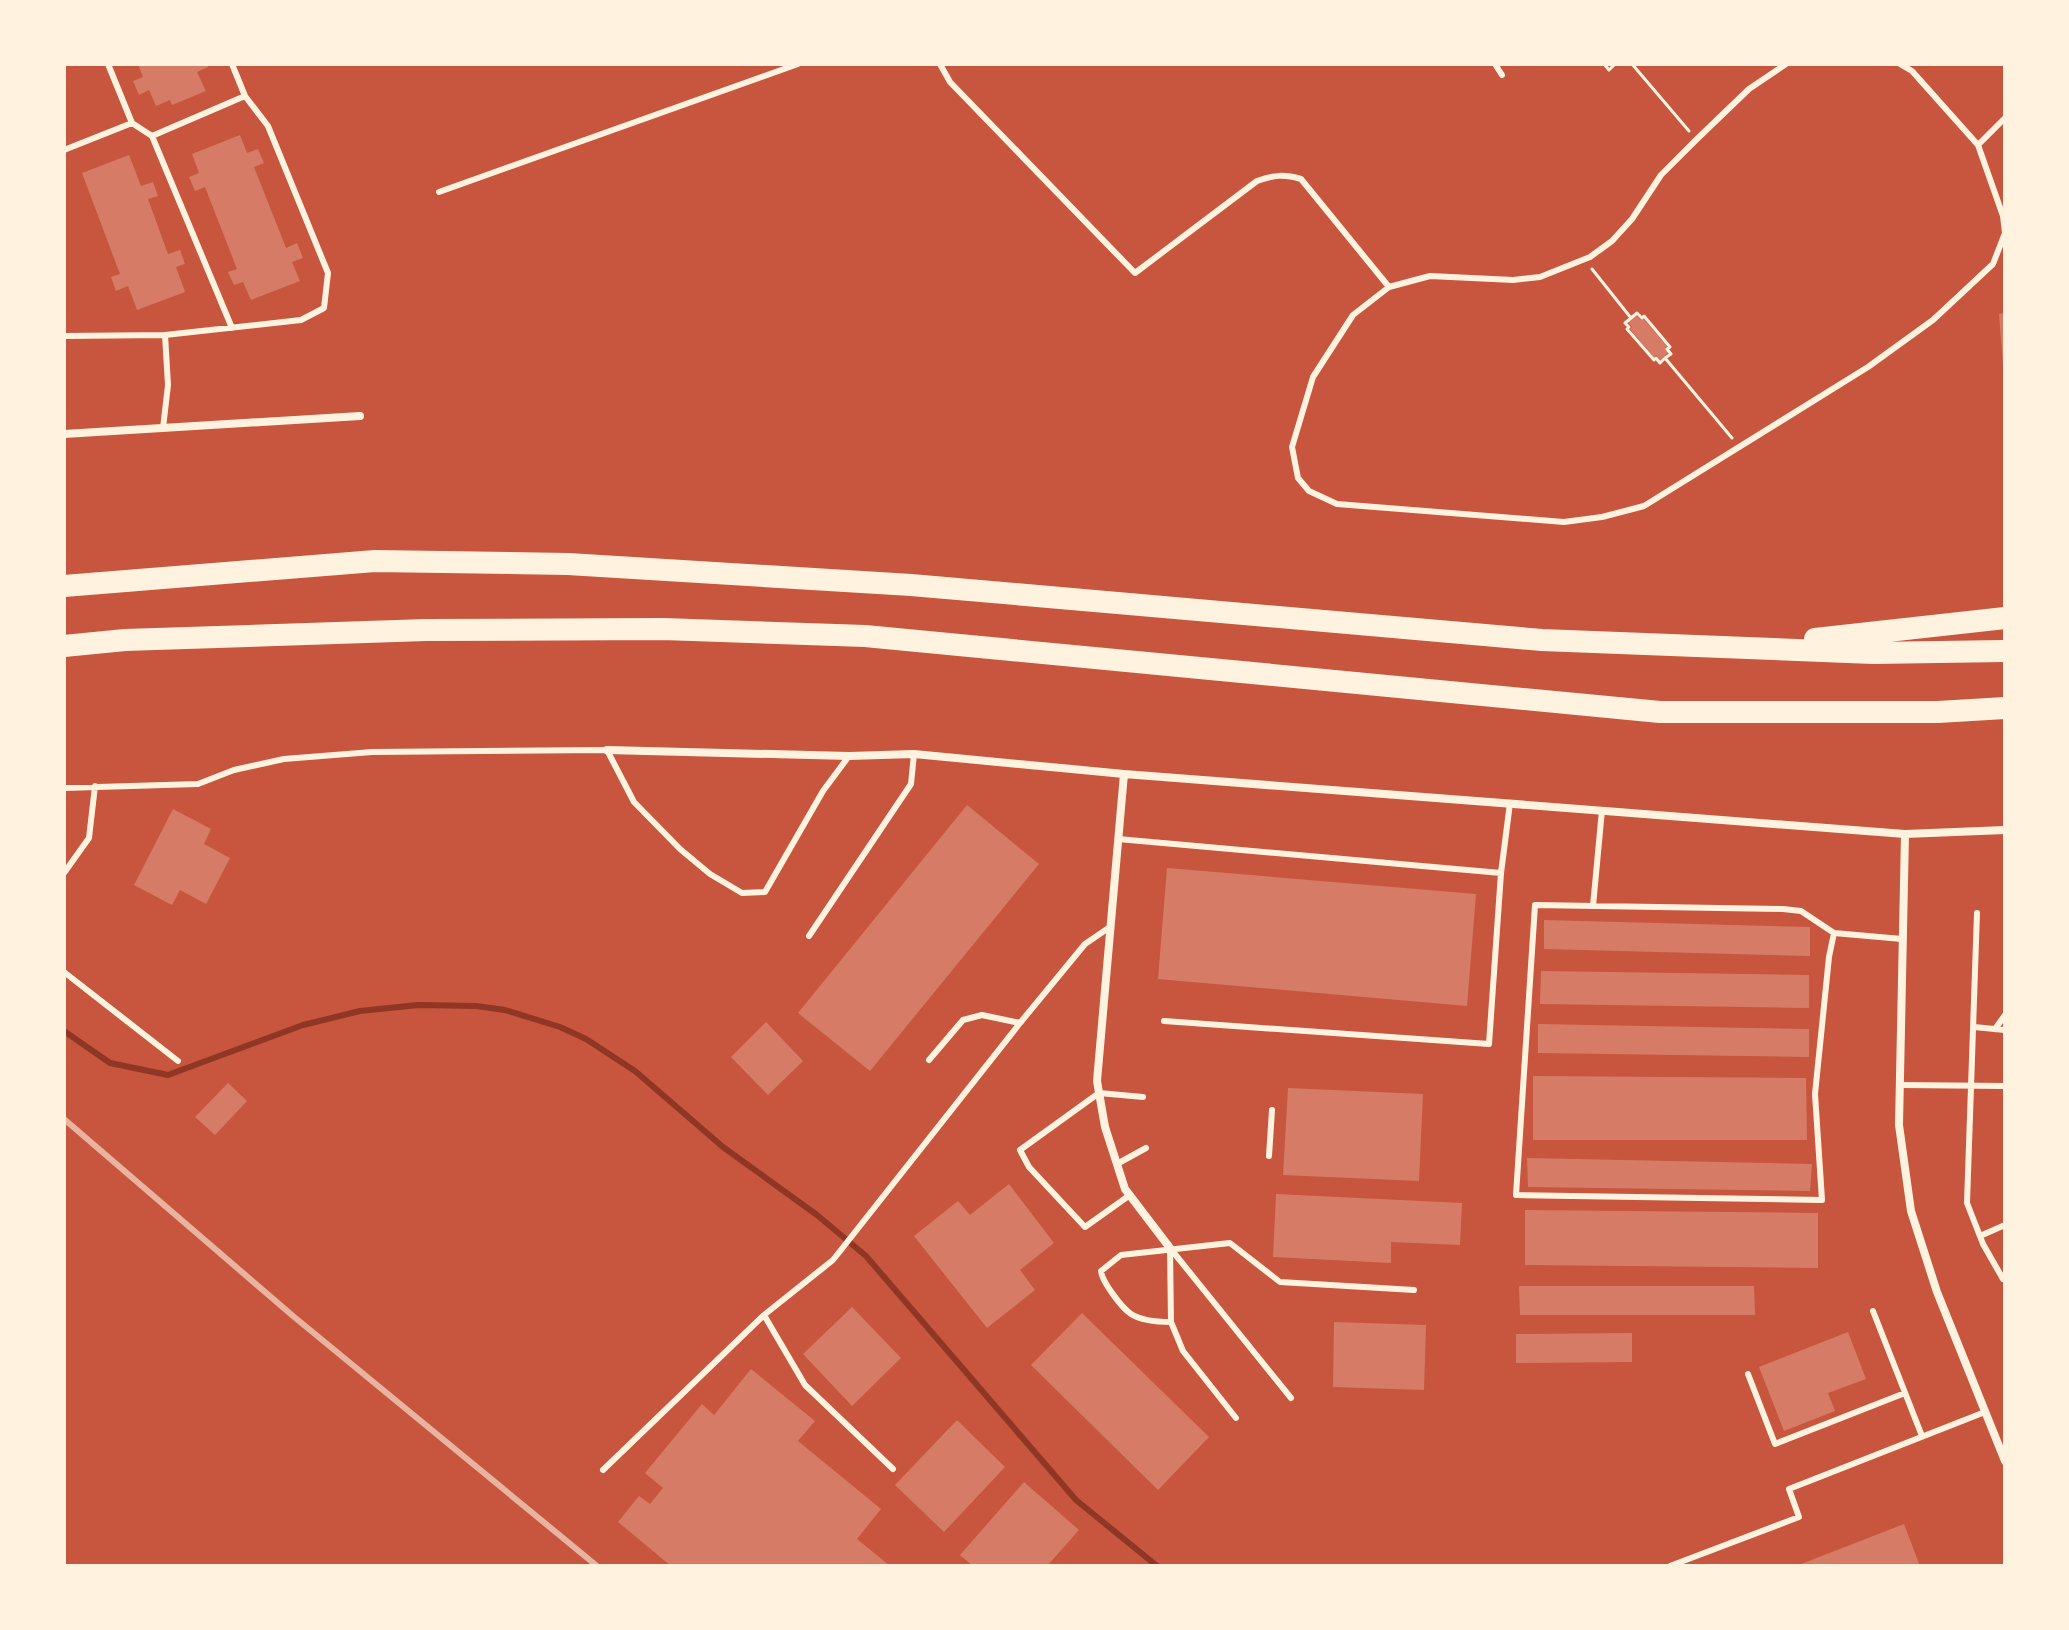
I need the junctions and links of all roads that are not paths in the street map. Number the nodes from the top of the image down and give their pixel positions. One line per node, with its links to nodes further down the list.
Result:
1 (108, 64): 11 (lane)
2 (232, 64): 9 (lane)
3 (798, 64): 15 (lane)
4 (940, 64): 16 (lane)
5 (1495, 64): 8 (lane)
6 (1786, 64): 16 (lane)
7 (1900, 64): 13 (lane)
8 (1502, 75)
9 (245, 96): 12 (lane); 17 (lane)
10 (2005, 118): 13 (lane)
11 (132, 123): 12 (lane); 14 (lane)
12 (152, 136): 17 (lane)
13 (1978, 145): 16 (lane)
14 (64, 150)
15 (439, 192)
16 (1389, 287)
17 (232, 328): 18 (lane)
18 (165, 335): 19 (lane); 21 (lane)
19 (64, 336)
20 (360, 416): 21 (street)
21 (163, 428): 22 (street)
22 (64, 434)
23 (64, 586): 26 (highway)
24 (2005, 618): 26 (highway)
25 (64, 646): 28 (highway)
26 (1751, 647): 27 (highway)
27 (2005, 651)
28 (2005, 708)
29 (607, 750): 31 (street); 31 (lane); 33 (lane)
30 (914, 754): 31 (street); 32 (street); 46 (lane)
31 (849, 756)
32 (1124, 774): 35 (street); 39 (street)
33 (95, 786): 34 (lane); 40 (lane)
34 (64, 788)
35 (1510, 803): 36 (street); 41 (lane)
36 (1602, 810): 38 (street); 42 (lane)
37 (2005, 830): 38 (street)
38 (1905, 834): 47 (street)
39 (1118, 839): 41 (lane); 44 (street)
40 (64, 873)
41 (1501, 873): 50 (lane)
42 (1593, 906): 45 (lane); 45 (lane)
43 (1977, 913): 52 (lane)
44 (1110, 927): 51 (lane); 60 (street)
45 (1834, 933): 47 (lane)
46 (809, 936)
47 (1902, 939): 57 (street)
48 (64, 972): 56 (lane)
49 (2005, 1015): 53 (lane)
50 (1164, 1021)
51 (1020, 1023): 55 (lane); 74 (lane)
52 (1974, 1027): 53 (lane); 58 (lane)
53 (1995, 1029): 54 (lane)
54 (2005, 1030)
55 (929, 1060)
56 (178, 1061)
57 (1900, 1085): 58 (lane); 79 (street)
58 (1971, 1085): 59 (lane); 68 (lane)
59 (2005, 1086)
60 (1099, 1093): 61 (lane); 65 (street); 66 (lane)
61 (1143, 1097)
62 (1272, 1110): 64 (lane)
63 (1146, 1148): 65 (lane)
64 (1269, 1156)
65 (1117, 1164): 66 (street)
66 (1130, 1195): 69 (street)
67 (2005, 1225): 68 (lane)
68 (1980, 1236): 70 (lane)
69 (1170, 1248): 72 (lane); 75 (lane); 75 (lane); 78 (lane)
70 (2004, 1279): 71 (lane)
71 (2005, 1287)
72 (1414, 1290)
73 (1873, 1311): 77 (lane)
74 (764, 1315): 83 (lane); 84 (lane)
75 (1171, 1322): 80 (lane)
76 (1748, 1374): 77 (lane)
77 (1905, 1393): 81 (lane)
78 (1291, 1398)
79 (1985, 1412): 81 (lane); 82 (street)
80 (1236, 1418)
81 (1922, 1436): 85 (lane)
82 (2005, 1461)
83 (893, 1469)
84 (603, 1470)
85 (1670, 1566)

